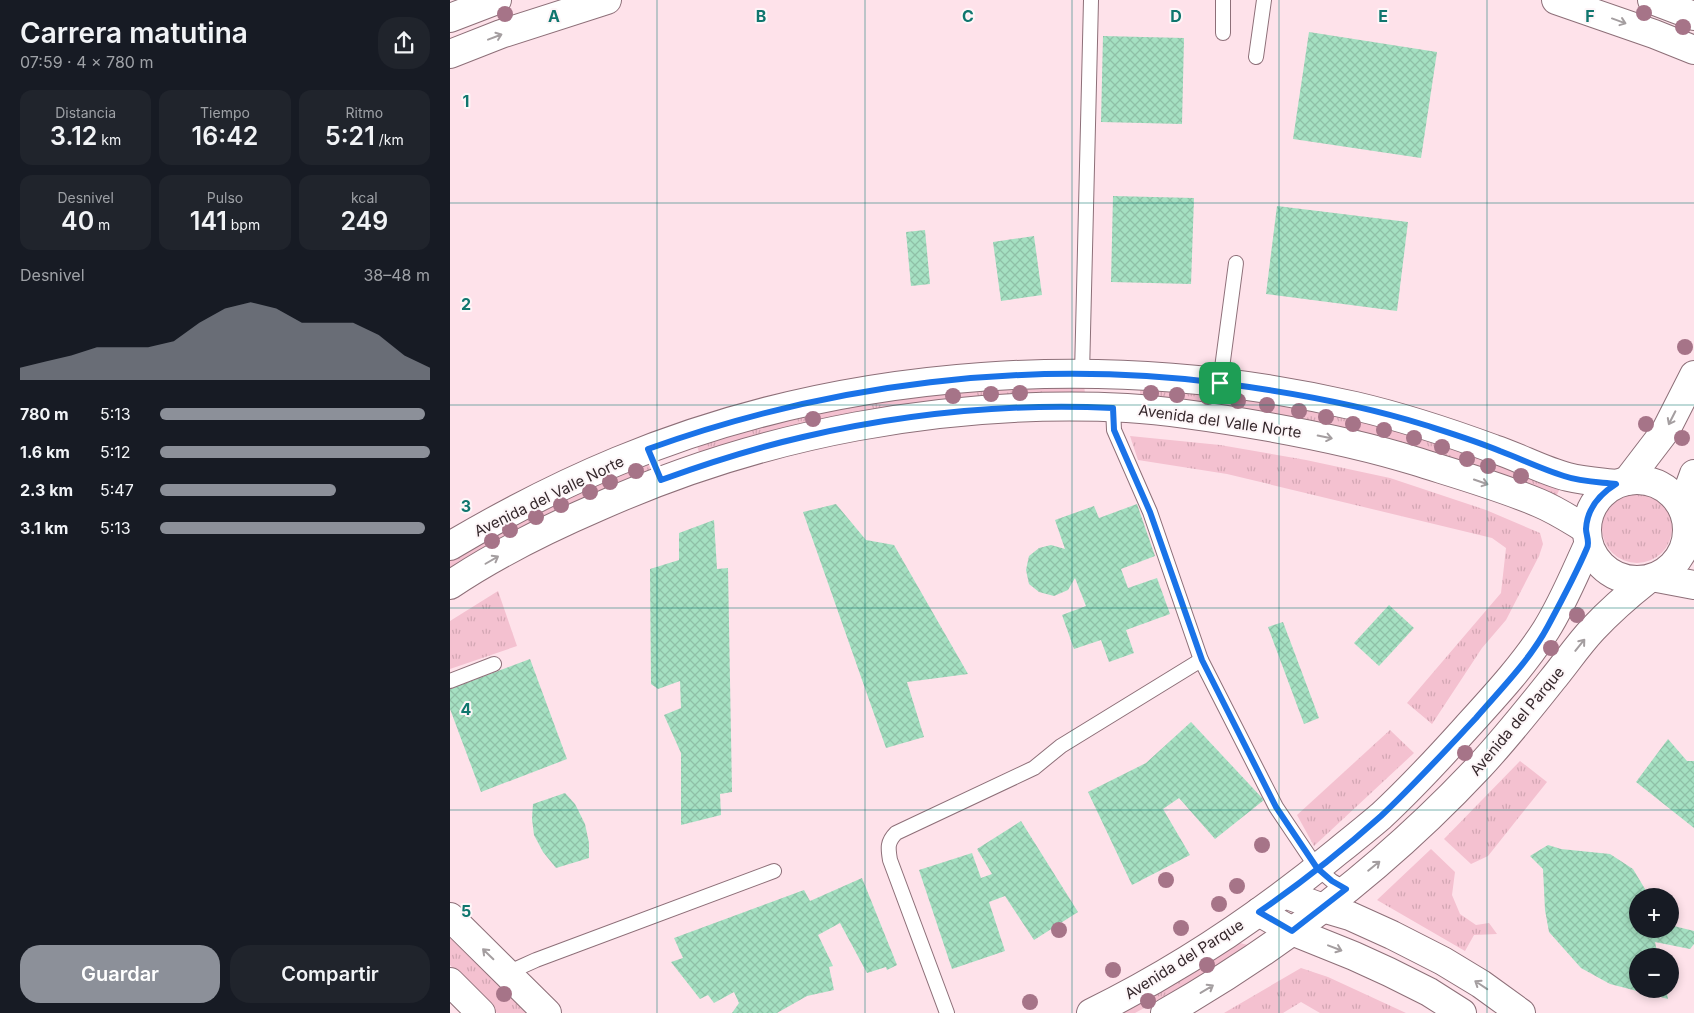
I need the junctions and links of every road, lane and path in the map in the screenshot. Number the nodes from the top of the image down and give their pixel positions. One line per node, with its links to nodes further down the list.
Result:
1 (497, 0): 9 (street)
2 (607, 0): 12 (street, one-way to 2)
3 (1091, 0): 15 (lane)
4 (1222, 0): 10 (lane)
5 (1264, 0): 13 (lane)
6 (1556, 0): 11 (street, one-way to 11)
7 (1652, 0): 8 (street)
8 (1694, 16)
9 (450, 18)
10 (1223, 33)
11 (1694, 50)
12 (450, 54)
13 (1256, 57)
14 (1236, 263): 18 (lane)
15 (1088, 374): 16 (street, Avenida del Valle Norte); 19 (street); 20 (street, Avenida del Valle Norte)
16 (1133, 375): 18 (street, Avenida del Valle Norte); 19 (street)
17 (1694, 375): 25 (street, one-way to 25)
18 (1220, 383): 25 (street, Avenida del Valle Norte)
19 (1113, 407): 22 (street, Avenida del Valle Norte); 27 (street, Avenida del Valle Norte, one-way to 27); 32 (lane)
20 (684, 436): 21 (street, Avenida del Valle Norte); 22 (street)
21 (648, 449): 24 (street); 28 (street, Avenida del Valle Norte)
22 (697, 467): 24 (street, Avenida del Valle Norte)
23 (1694, 474): 26 (street)
24 (661, 480): 30 (street, Avenida del Valle Norte, one-way to 24)
25 (1621, 483): 26 (street); 27 (street)
26 (1688, 521): 29 (street)
27 (1587, 537): 29 (street); 35 (street, Avenida del Parque)
28 (450, 546)
29 (1651, 579): 31 (street); 37 (street, Avenida del Parque, one-way to 29)
30 (450, 585)
31 (1694, 585)
32 (1202, 660): 35 (lane); 47 (lane)
33 (494, 664): 34 (lane)
34 (450, 681)
35 (1317, 868): 37 (lane); 38 (street, Avenida del Parque)
36 (774, 871): 43 (lane)
37 (1346, 889): 39 (street, Avenida del Parque)
38 (1285, 894): 39 (street); 40 (street, Avenida del Parque)
39 (1323, 908): 42 (street, Avenida del Parque); 51 (street, one-way to 39)
40 (1259, 912): 42 (street); 48 (street, Avenida del Parque)
41 (450, 917): 43 (street, one-way to 41)
42 (1292, 931): 49 (street, Avenida del Parque, one-way to 42); 50 (street, one-way to 50)
43 (507, 973): 46 (street)
44 (450, 982): 45 (street)
45 (481, 1013)
46 (548, 1013)
47 (947, 1013)
48 (1091, 1013)
49 (1164, 1013)
50 (1462, 1013)
51 (1521, 1013)

